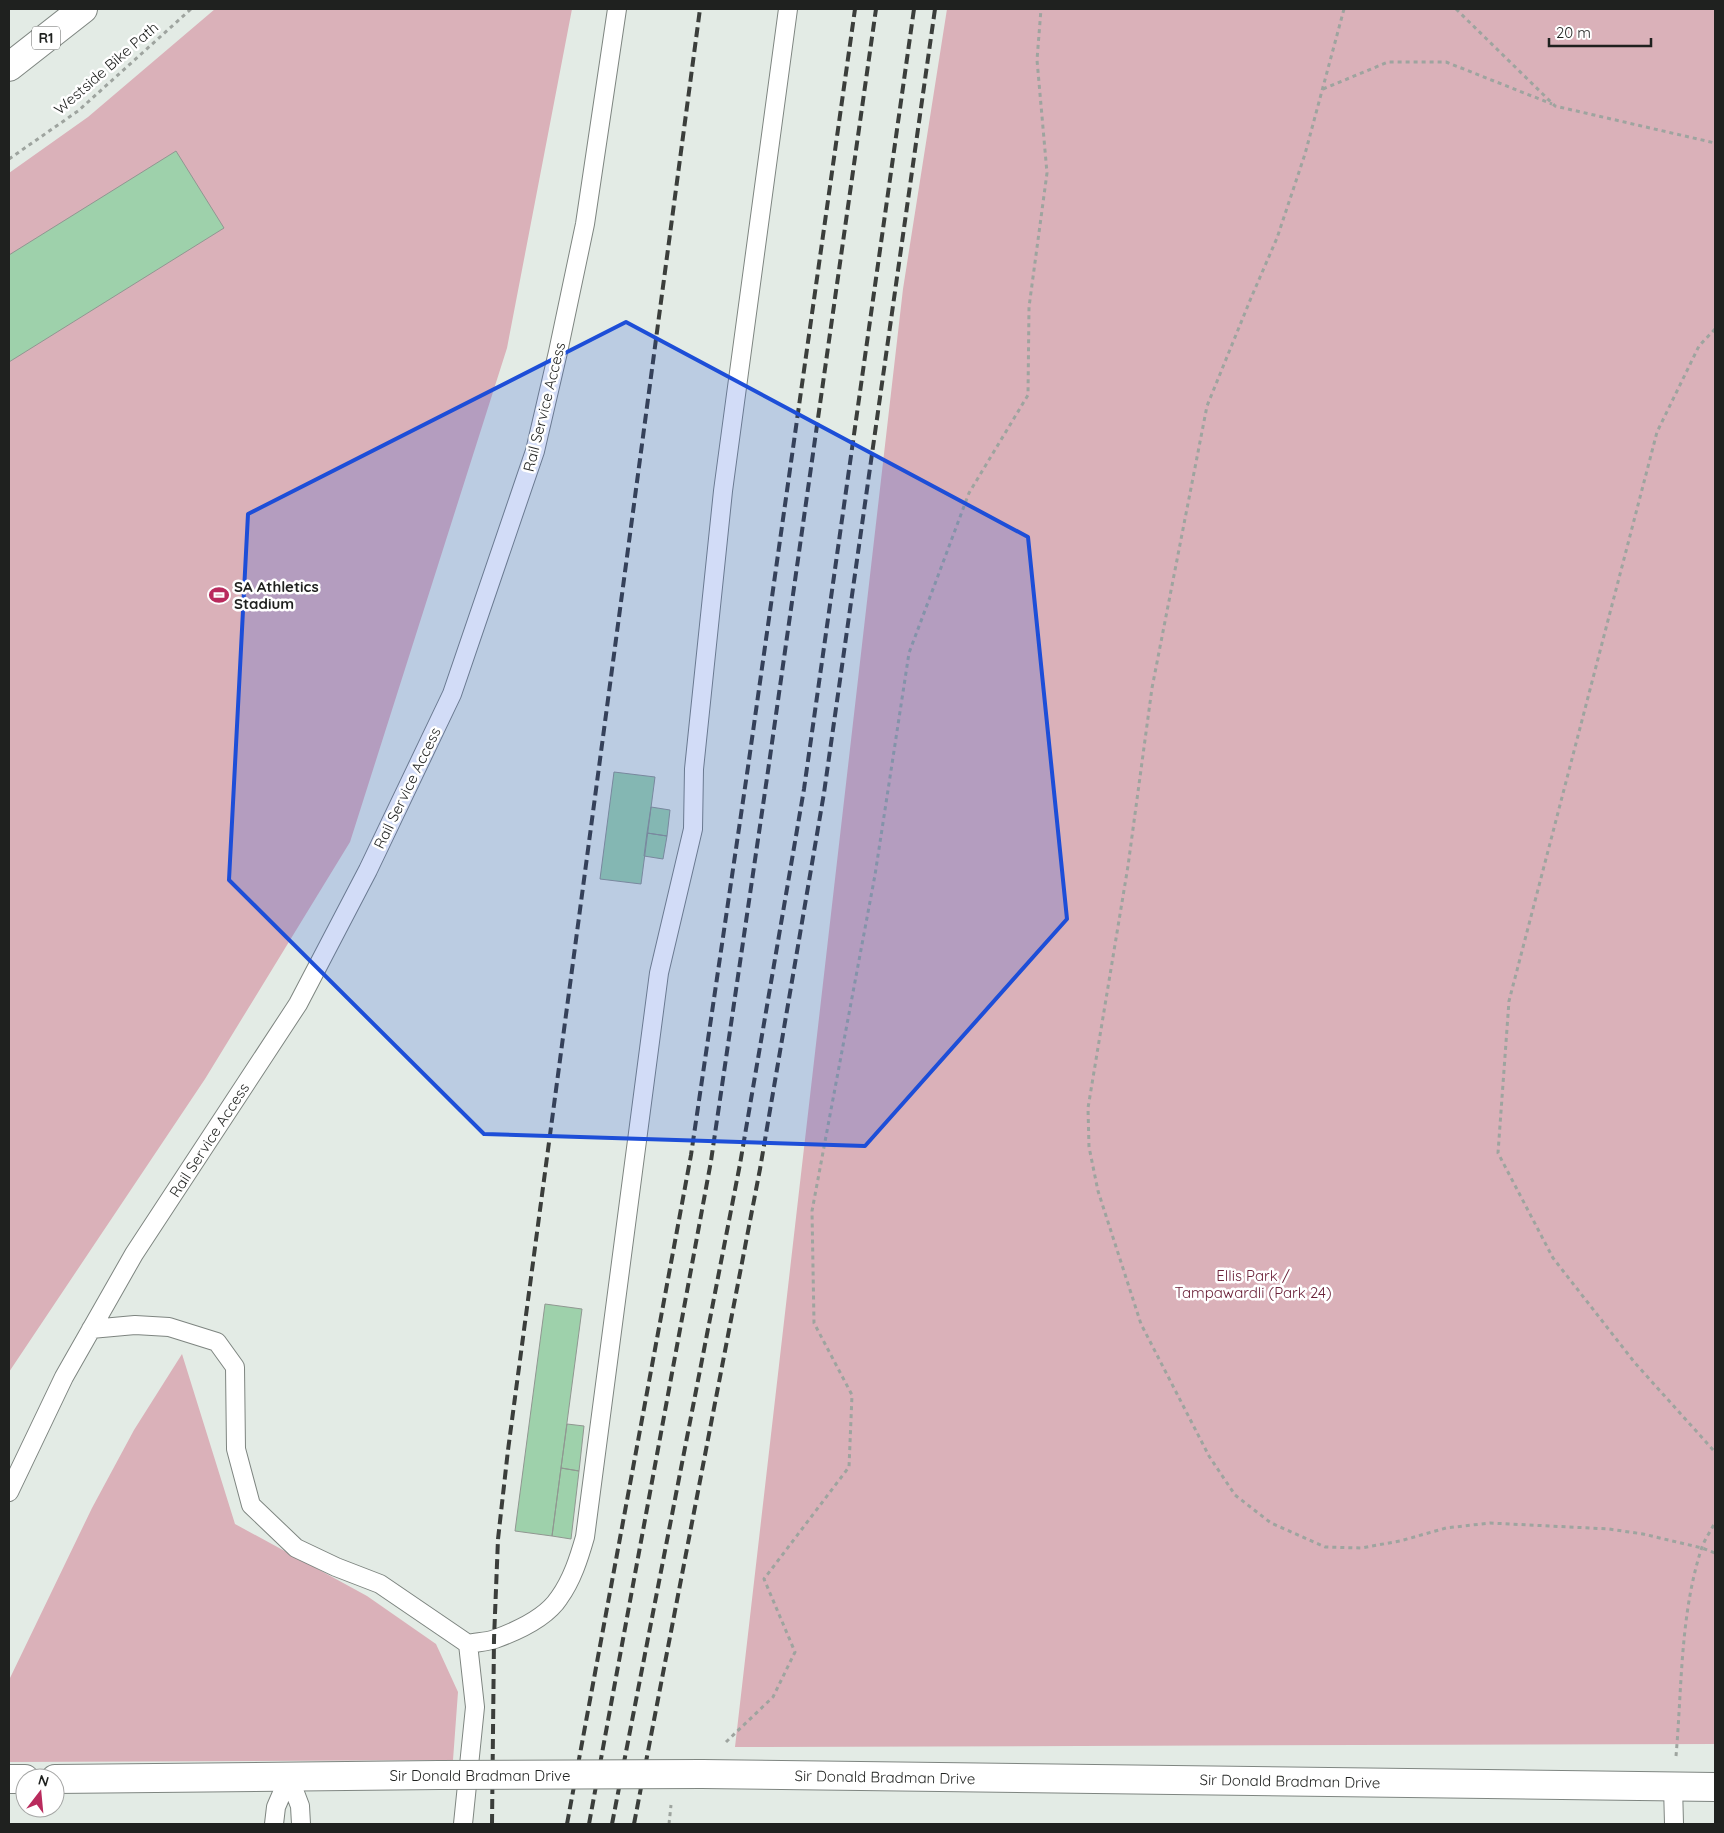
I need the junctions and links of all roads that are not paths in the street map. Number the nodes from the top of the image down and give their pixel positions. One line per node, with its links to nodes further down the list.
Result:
1 (83, 9): 4 (main road, R1)
2 (617, 9): 5 (lane, Rail Service Access)
3 (788, 9): 7 (lane)
4 (9, 67)
5 (91, 1330): 6 (lane, Rail Service Access); 7 (lane)
6 (9, 1492)
7 (468, 1644): 14 (lane)
8 (288, 1777): 9 (main road, Sir Donald Bradman Drive); 10 (main road, Sir Donald Bradman Drive, bridge); 12 (lane); 13 (lane)
9 (65, 1779)
10 (1673, 1786): 11 (main road, Sir Donald Bradman Drive); 15 (lane)
11 (1715, 1787)
12 (274, 1824)
13 (301, 1824)
14 (463, 1824)
15 (1674, 1824)

